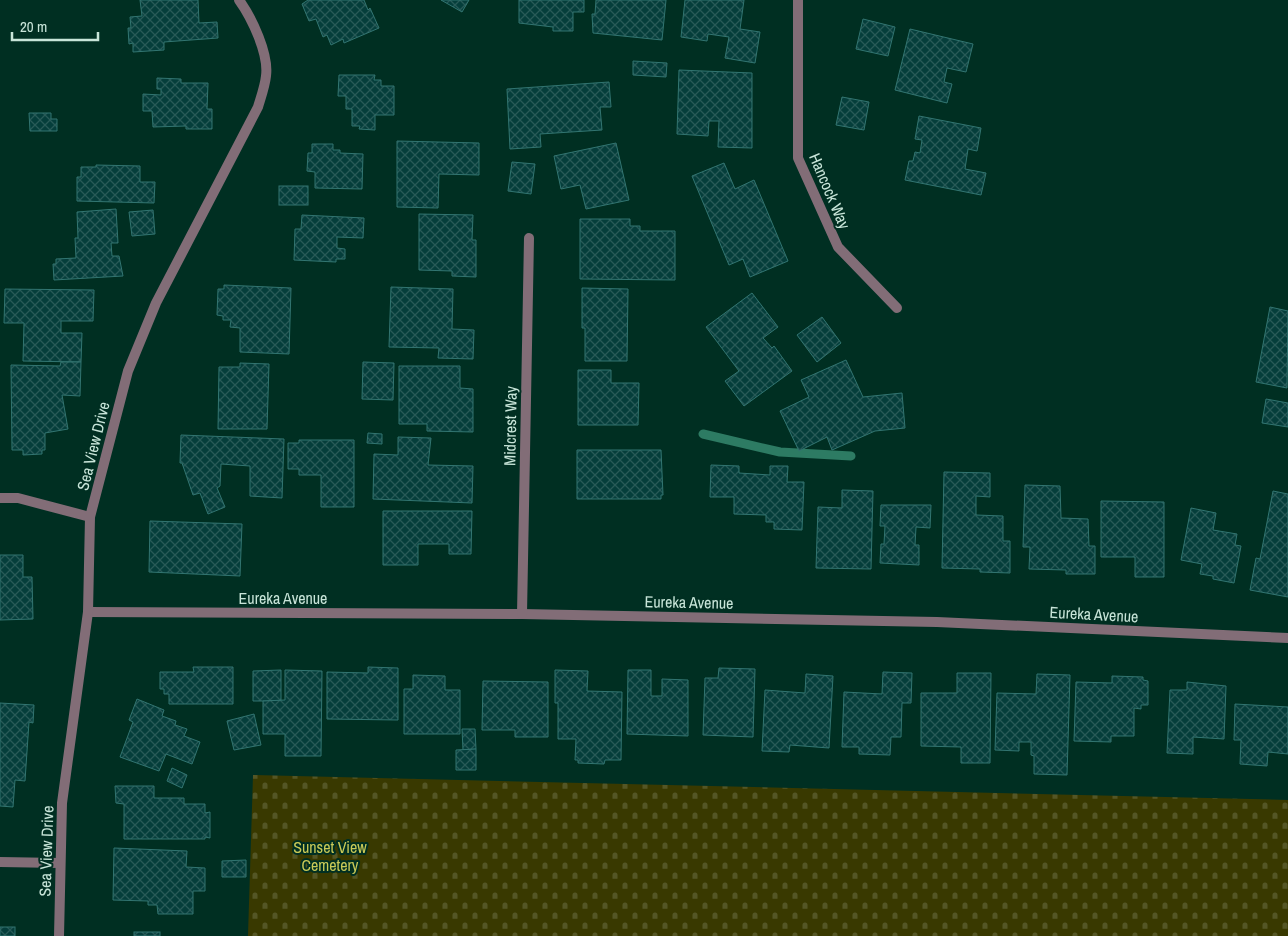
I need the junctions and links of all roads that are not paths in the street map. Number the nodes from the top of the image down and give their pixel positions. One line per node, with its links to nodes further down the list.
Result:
1 (239, 0): 6 (street, Sea View Drive)
2 (798, 0): 4 (street, Hancock Way)
3 (529, 238): 8 (street, Midcrest Way)
4 (897, 308)
5 (0, 498): 6 (street)
6 (90, 517): 7 (street, Sea View Drive)
7 (88, 612): 8 (street, Eureka Avenue); 11 (street, Sea View Drive)
8 (522, 614): 9 (street, Eureka Avenue)
9 (1288, 638)
10 (0, 862): 11 (street)
11 (60, 863): 12 (street, Sea View Drive)
12 (59, 936)

